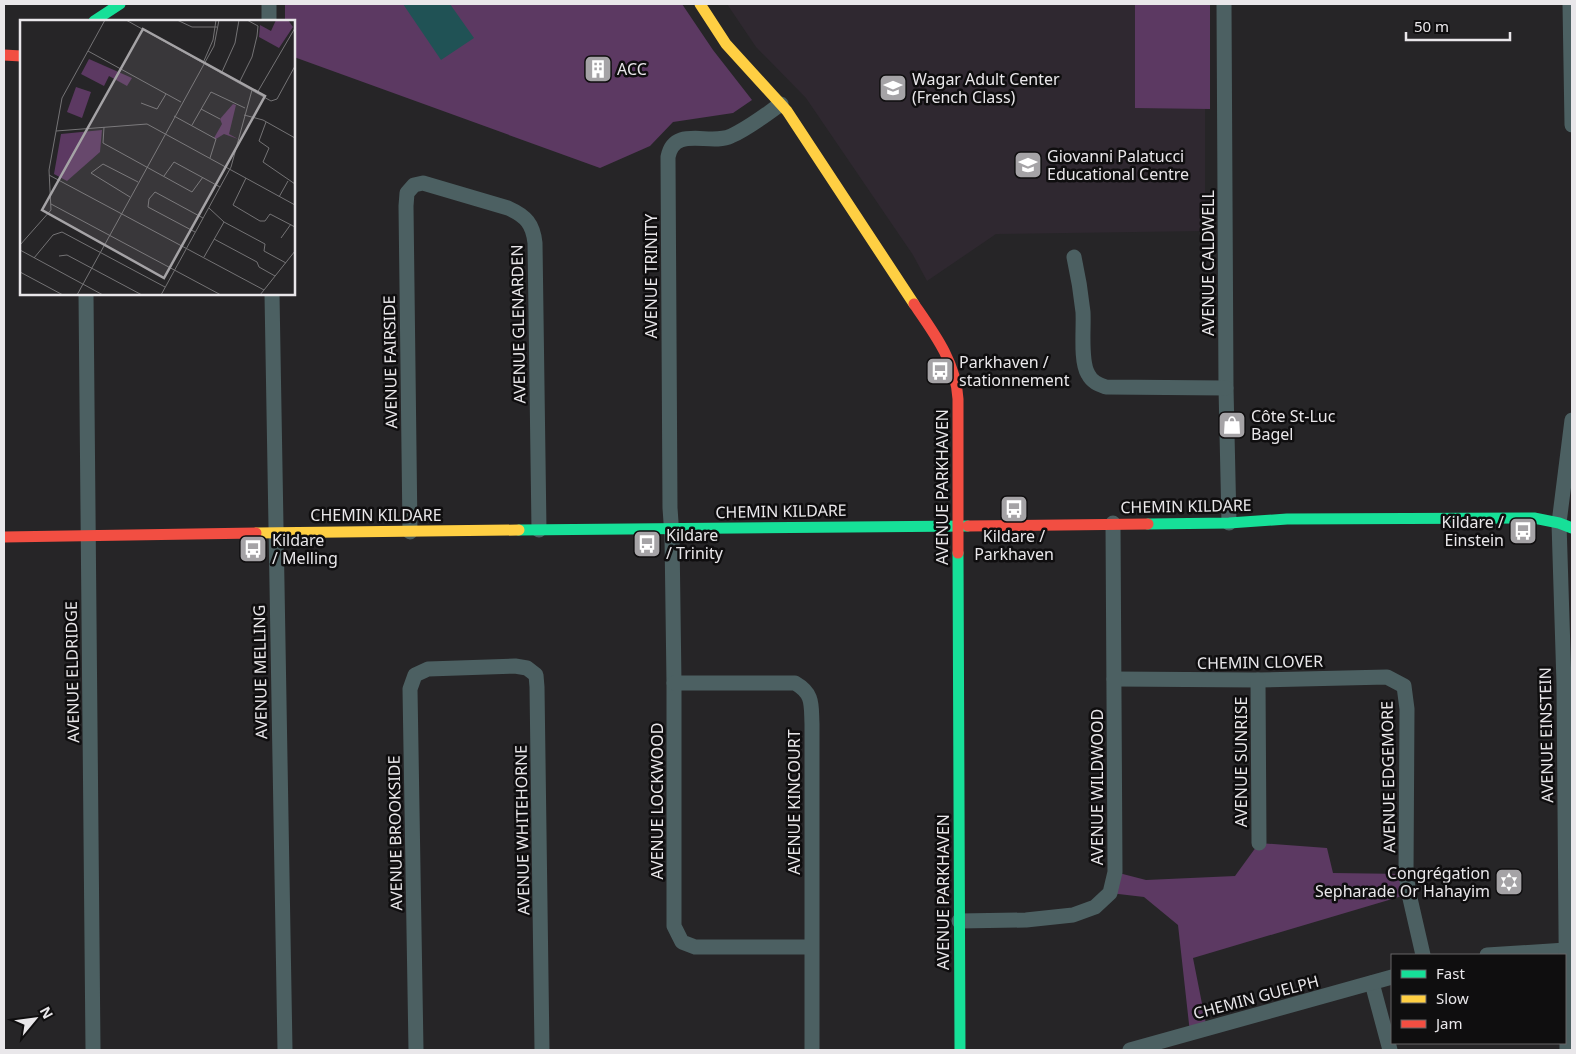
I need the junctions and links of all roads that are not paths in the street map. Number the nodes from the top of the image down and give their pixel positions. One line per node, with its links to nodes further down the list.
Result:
1 (120, 4): 6 (street)
2 (268, 4): 7 (street)
3 (700, 4): 10 (street, AVENUE PARKHAVEN)
4 (1224, 4): 16 (street, AVENUE CALDWELL)
5 (1570, 4): 11 (street)
6 (96, 20)
7 (269, 20)
8 (4, 55): 9 (street)
9 (20, 56)
10 (781, 104): 21 (street, AVENUE PARKHAVEN); 22 (street, AVENUE TRINITY)
11 (1572, 125)
12 (407, 193): 23 (street, AVENUE GLENARDEN); 24 (street, AVENUE FAIRSIDE)
13 (1074, 257): 16 (street)
14 (86, 295): 26 (street, AVENUE ELDRIDGE)
15 (272, 295): 25 (street, AVENUE MELLING)
16 (1226, 388): 19 (street, AVENUE CALDWELL)
17 (1572, 420): 20 (street, AVENUE EINSTEIN)
18 (1112, 523): 19 (street, CHEMIN KILDARE); 21 (street, CHEMIN KILDARE); 29 (street, AVENUE WILDWOOD)
19 (1229, 523): 20 (street, CHEMIN KILDARE)
20 (1568, 523): 32 (street, AVENUE EINSTEIN)
21 (958, 525): 22 (street, CHEMIN KILDARE); 36 (street, AVENUE PARKHAVEN)
22 (672, 528): 23 (street, CHEMIN KILDARE); 31 (street, AVENUE LOCKWOOD)
23 (539, 530): 24 (street, CHEMIN KILDARE)
24 (410, 532): 25 (street, CHEMIN KILDARE)
25 (275, 533): 26 (street, CHEMIN KILDARE); 45 (street, AVENUE MELLING)
26 (88, 536): 27 (street, CHEMIN KILDARE); 44 (street, AVENUE ELDRIDGE)
27 (4, 537)
28 (471, 667): 46 (street, AVENUE BROOKSIDE); 47 (street, AVENUE WHITEHORNE)
29 (1114, 679): 30 (street, CHEMIN CLOVER); 36 (street, AVENUE WILDWOOD)
30 (1258, 680): 33 (street, CHEMIN CLOVER); 35 (street, AVENUE SUNRISE)
31 (674, 683): 37 (street, AVENUE LOCKWOOD); 37 (street, AVENUE KINCOURT)
32 (1568, 684): 34 (street, AVENUE EINSTEIN)
33 (1404, 686): 39 (street, AVENUE EDGEMORE)
34 (1569, 837): 38 (street, AVENUE EINSTEIN)
35 (1259, 843)
36 (959, 921): 49 (street, AVENUE PARKHAVEN)
37 (811, 946): 48 (street, AVENUE KINCOURT)
38 (1566, 950): 40 (street); 43 (street, AVENUE EINSTEIN)
39 (1423, 954)
40 (1503, 954)
41 (1391, 977): 42 (street, CHEMIN GUELPH)
42 (1372, 984): 50 (street, CHEMIN GUELPH); 51 (street)
43 (1570, 990): 52 (street, AVENUE EINSTEIN)
44 (93, 1050)
45 (285, 1050)
46 (416, 1050)
47 (542, 1050)
48 (812, 1050)
49 (960, 1050)
50 (1130, 1050)
51 (1390, 1050)
52 (1567, 1050)

